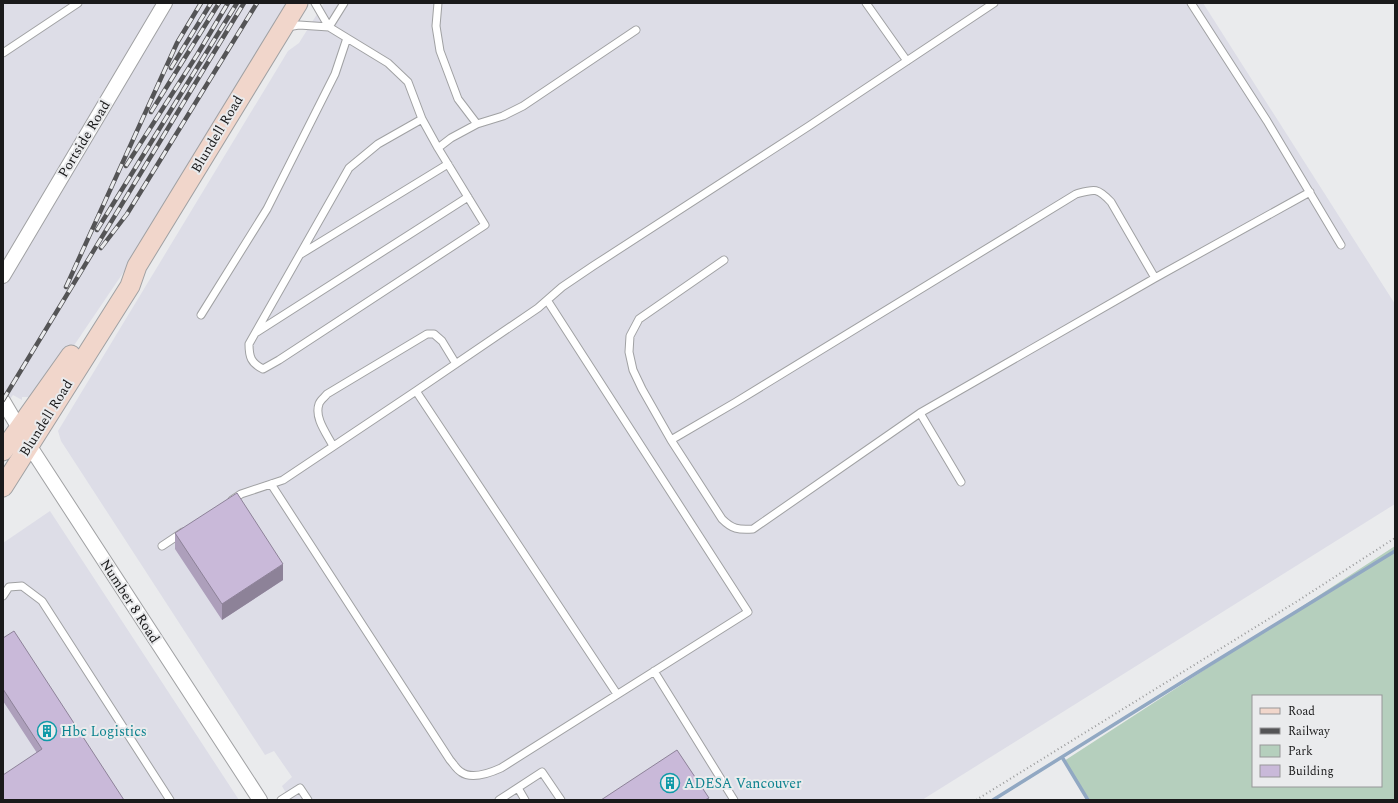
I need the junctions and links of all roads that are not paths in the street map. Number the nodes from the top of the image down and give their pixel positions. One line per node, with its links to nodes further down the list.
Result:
1 (78, 3): 14 (lane)
2 (165, 3): 26 (street, Portside Road)
3 (298, 3): 10 (main road, Blundell Road)
4 (315, 3): 11 (lane)
5 (344, 3): 11 (lane)
6 (438, 3): 17 (lane)
7 (866, 3): 15 (lane)
8 (1191, 3): 20 (lane)
9 (990, 4): 15 (lane)
10 (283, 27): 11 (lane); 25 (main road, Blundell Road)
11 (329, 27): 13 (lane)
12 (636, 30): 17 (lane)
13 (347, 38): 16 (lane); 29 (lane)
14 (3, 53)
15 (907, 61): 28 (lane)
16 (422, 119): 18 (lane); 23 (lane)
17 (477, 124): 18 (lane)
18 (438, 148): 19 (lane)
19 (448, 164): 21 (lane); 23 (lane)
20 (1310, 192): 22 (lane); 27 (lane)
21 (468, 197): 30 (lane); 30 (lane)
22 (1341, 245)
23 (300, 255): 30 (lane)
24 (724, 260): 36 (lane)
25 (137, 266): 35 (main road, Blundell Road); 37 (main road, Blundell Road)
26 (3, 276)
27 (1155, 278): 34 (lane); 36 (lane)
28 (547, 300): 31 (lane); 47 (lane)
29 (201, 315)
30 (255, 333)
31 (456, 364): 32 (lane); 38 (lane)
32 (416, 391): 38 (lane); 48 (lane)
33 (3, 401): 35 (street, Number 8 Road)
34 (920, 413): 36 (lane); 40 (lane)
35 (19, 428): 37 (street, Number 8 Road); 39 (main road, Blundell Road)
36 (671, 440)
37 (29, 445): 42 (main road, Blundell Road); 51 (street, Number 8 Road)
38 (333, 446): 41 (lane)
39 (3, 451)
40 (961, 482)
41 (271, 484): 43 (lane); 48 (lane)
42 (3, 487)
43 (228, 503)
44 (189, 529): 45 (lane)
45 (162, 546)
46 (3, 596): 50 (lane)
47 (654, 671): 48 (lane); 57 (lane)
48 (618, 694)
49 (518, 788): 54 (lane); 55 (lane); 56 (lane)
50 (170, 800)
51 (260, 800)
52 (281, 800): 53 (lane)
53 (308, 800)
54 (499, 800)
55 (525, 800)
56 (561, 800)
57 (734, 800)

